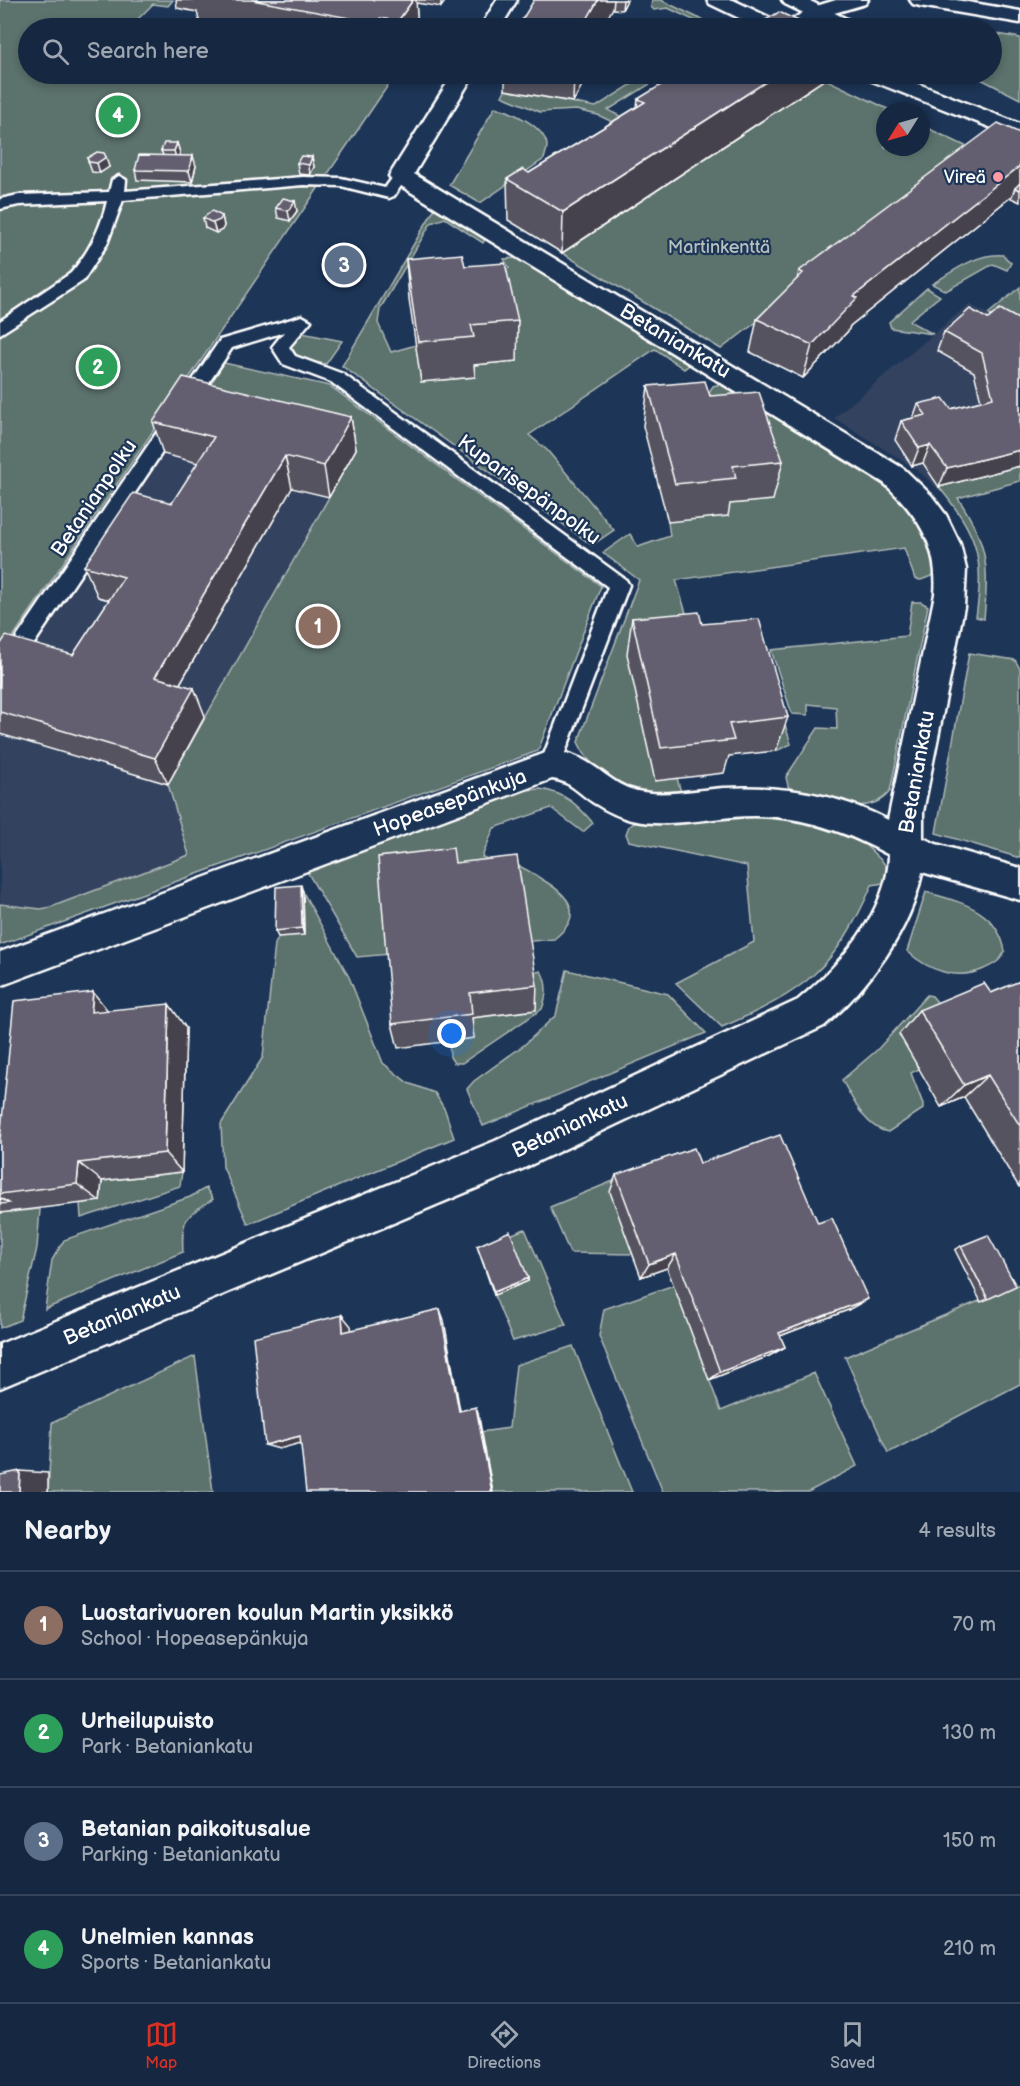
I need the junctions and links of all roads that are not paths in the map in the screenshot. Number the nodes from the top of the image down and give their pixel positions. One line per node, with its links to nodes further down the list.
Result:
1 (507, 0): 8 (street)
2 (717, 0): 9 (street)
3 (792, 0): 6 (street)
4 (858, 0): 6 (street)
5 (920, 0): 7 (street)
6 (817, 12): 10 (street); 11 (street)
7 (1020, 17)
8 (496, 18)
9 (755, 18)
10 (806, 18)
11 (829, 18)
12 (457, 84): 16 (street)
13 (900, 84): 15 (street)
14 (944, 84): 15 (street)
15 (1020, 131)
16 (401, 176): 17 (lane); 23 (street, Betaniankatu)
17 (118, 188): 18 (lane); 19 (lane)
18 (0, 204)
19 (0, 329)
20 (226, 344): 21 (lane, Betanianpolku); 22 (lane, Kuparisepänpolku)
21 (0, 678)
22 (550, 765): 23 (street, Hopeasepänkuja); 25 (street, Hopeasepänkuja)
23 (904, 846): 24 (street, Hopeasepänkuja); 26 (street, Betaniankatu)
24 (1020, 884)
25 (0, 969)
26 (0, 1366)

